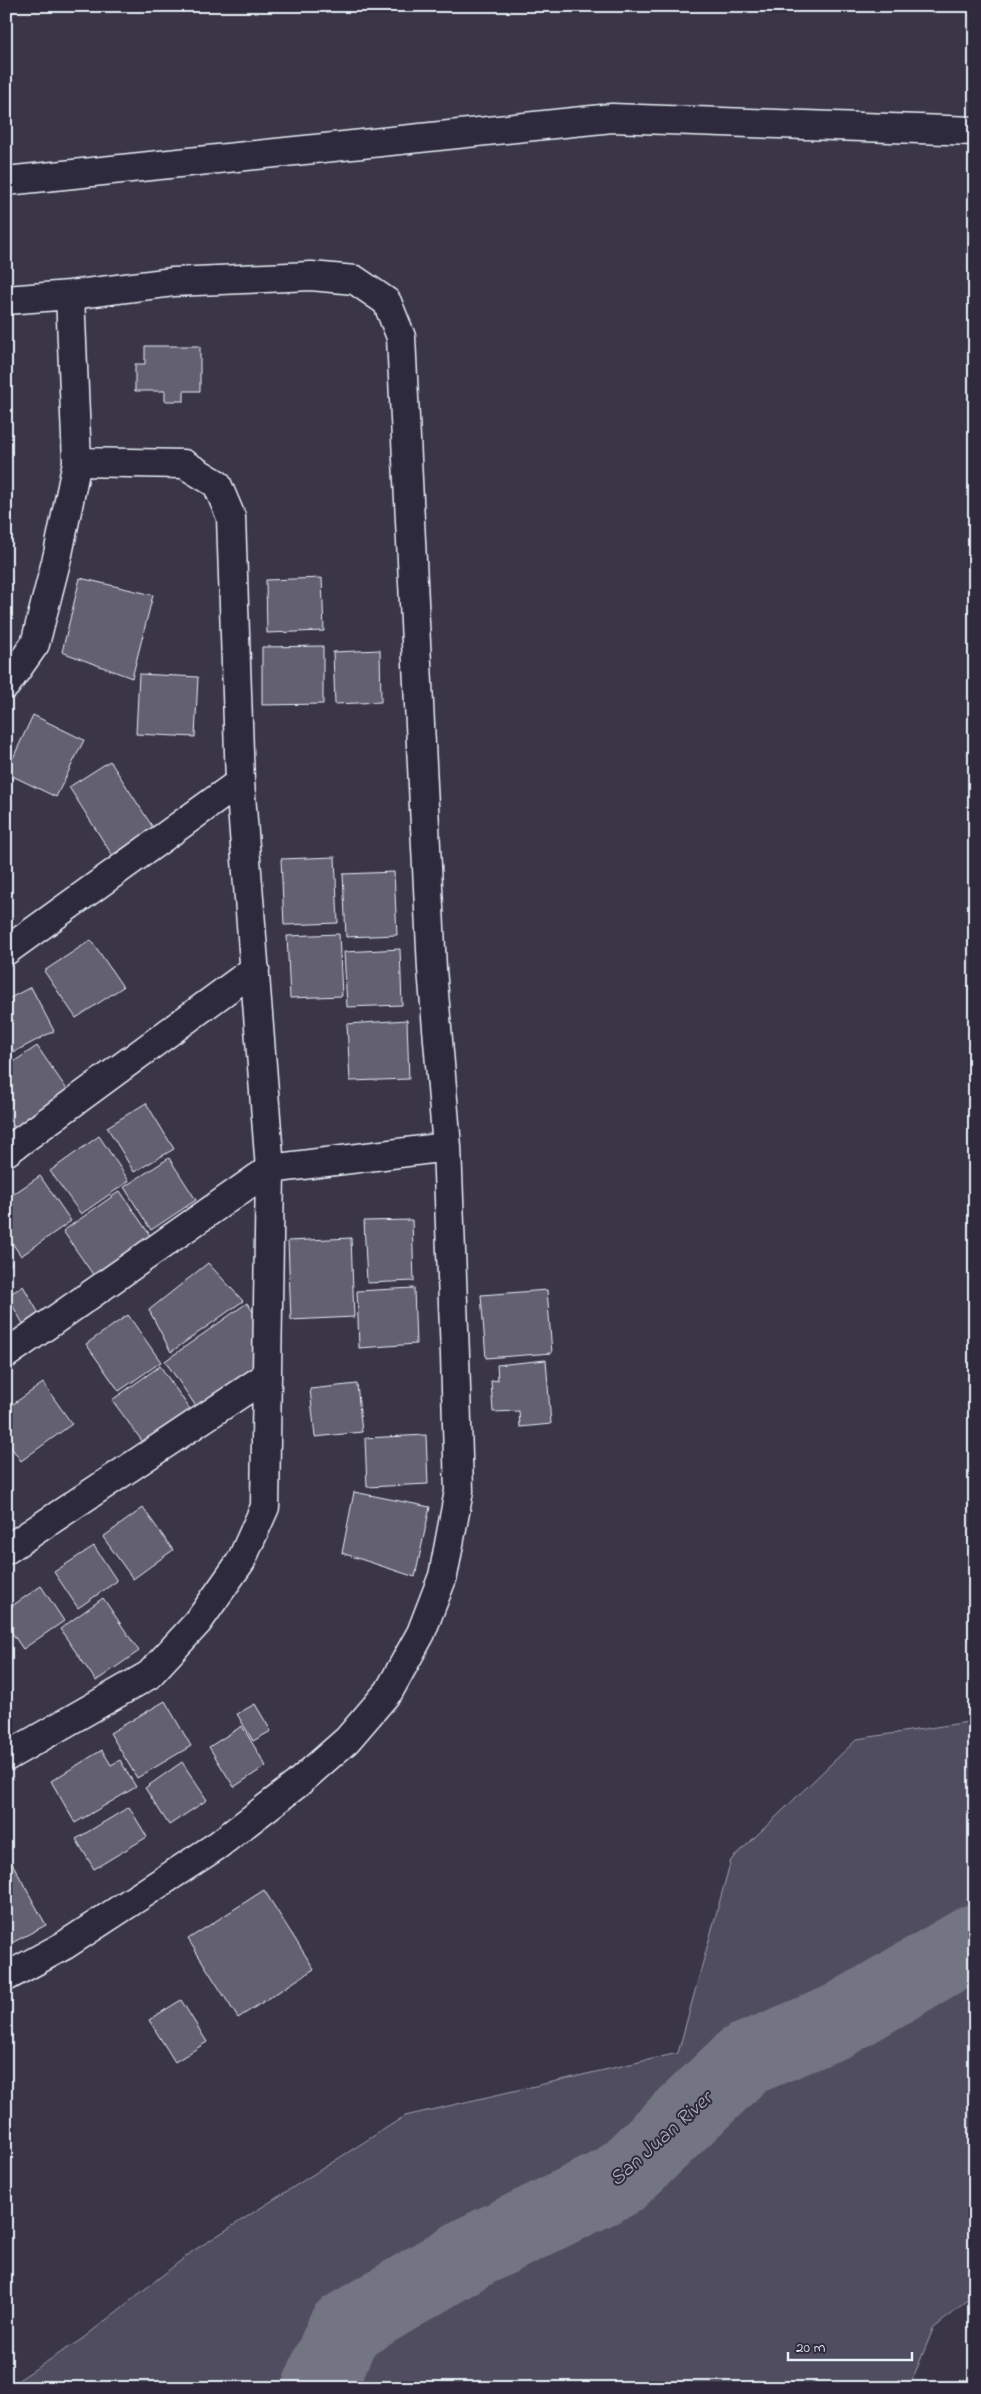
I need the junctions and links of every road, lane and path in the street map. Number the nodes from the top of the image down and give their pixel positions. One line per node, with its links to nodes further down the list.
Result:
1 (975, 131): 2 (street)
2 (6, 181)
3 (70, 295): 4 (street); 5 (street); 10 (street)
4 (6, 300)
5 (77, 462): 6 (street); 7 (street)
6 (6, 685)
7 (240, 782): 8 (street); 9 (street)
8 (6, 951)
9 (255, 969): 11 (street); 12 (street)
10 (447, 1147): 12 (street); 17 (street)
11 (6, 1152)
12 (270, 1169): 13 (street); 14 (street)
13 (6, 1354)
14 (267, 1376): 15 (street); 16 (street)
15 (6, 1550)
16 (6, 1758)
17 (6, 1977)

